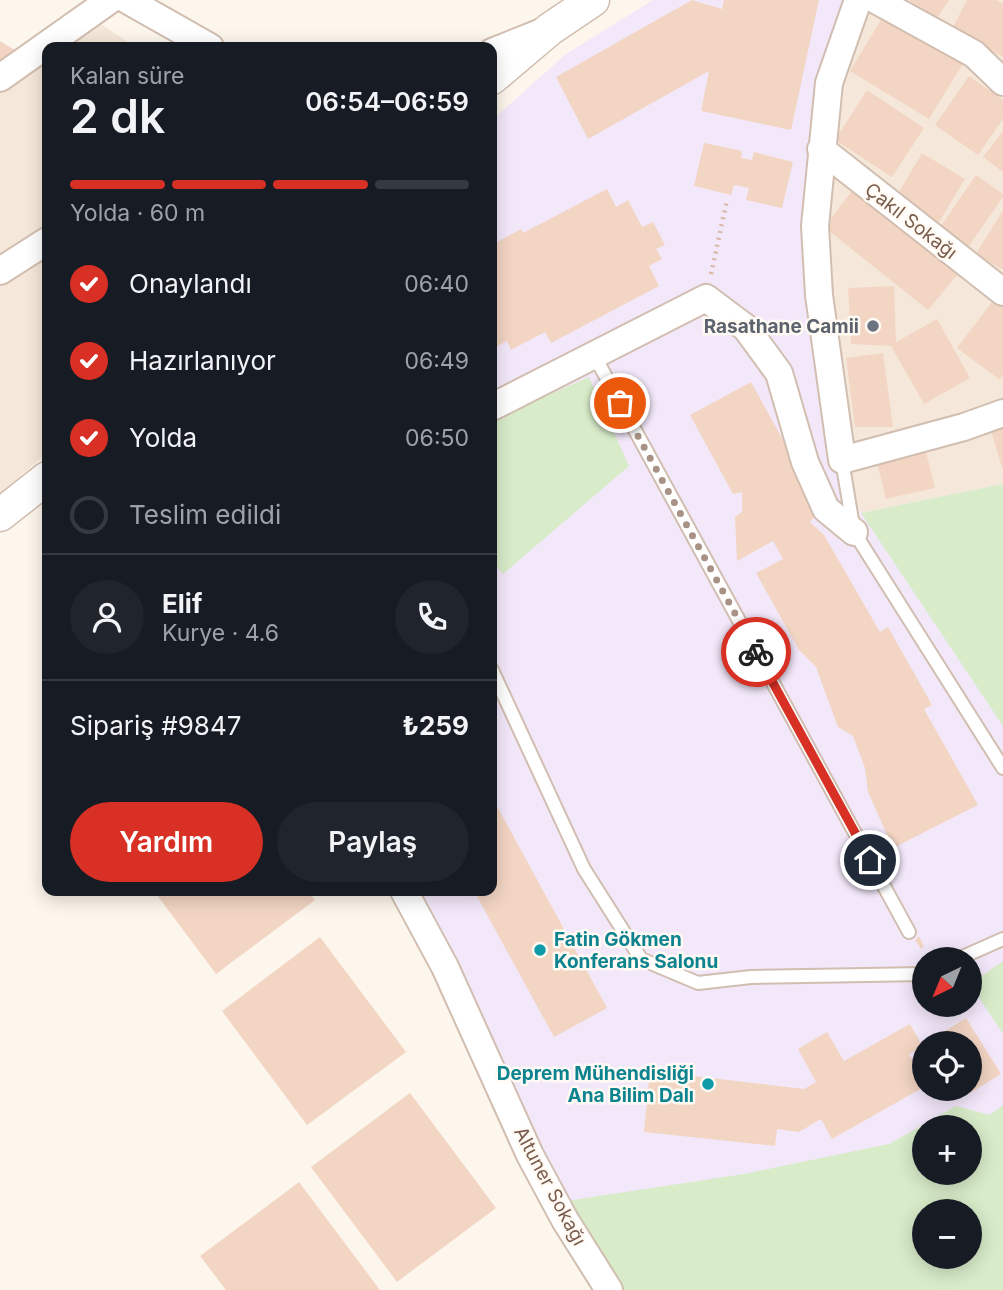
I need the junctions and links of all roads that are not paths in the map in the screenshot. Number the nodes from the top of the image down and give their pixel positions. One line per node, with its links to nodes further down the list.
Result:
1 (110, 0): 7 (street)
2 (127, 0): 8 (street)
3 (593, 0): 6 (street)
4 (858, 0): 14 (street)
5 (876, 0): 13 (street)
6 (550, 29): 10 (street); 11 (street)
7 (51, 42)
8 (201, 42)
9 (42, 48): 12 (street)
10 (497, 50)
11 (497, 74)
12 (0, 78)
13 (1003, 82)
14 (821, 149): 17 (street, Çakıl Sokağı); 21 (street)
15 (42, 244): 16 (street)
16 (0, 271)
17 (1003, 292)
18 (594, 355): 19 (street); 24 (street); 28 (lane)
19 (497, 404)
20 (1003, 412): 21 (street)
21 (842, 460): 24 (lane)
22 (42, 482): 23 (street)
23 (0, 515)
24 (854, 532): 26 (lane)
25 (497, 681): 31 (lane)
26 (1003, 768)
27 (407, 896): 32 (street, Altuner Sokağı)
28 (909, 932)
29 (1003, 939): 30 (lane)
30 (982, 948)
31 (912, 974)
32 (610, 1290)

